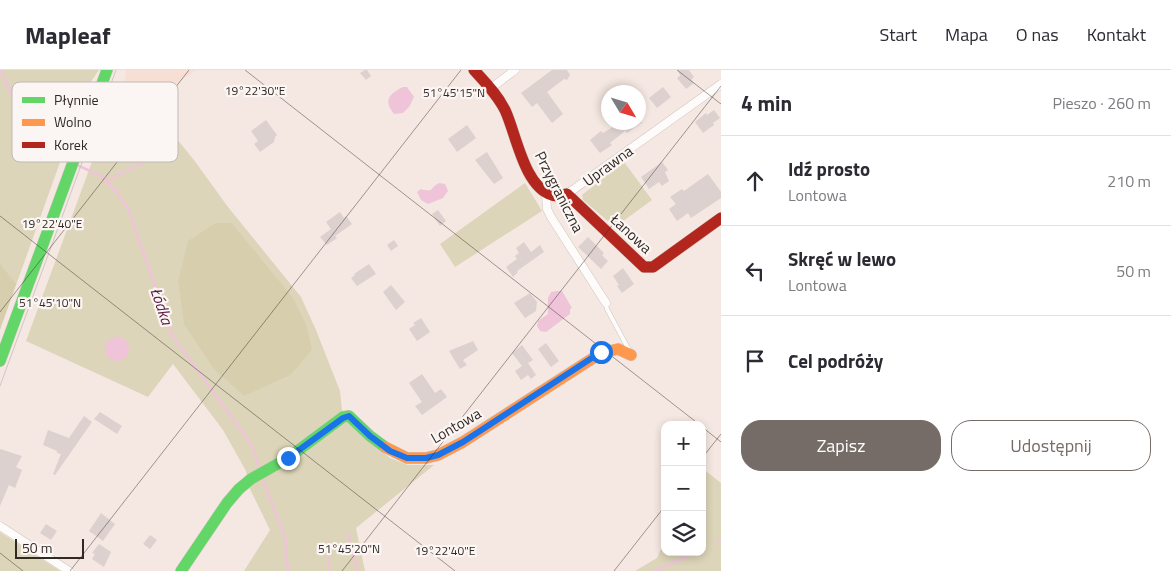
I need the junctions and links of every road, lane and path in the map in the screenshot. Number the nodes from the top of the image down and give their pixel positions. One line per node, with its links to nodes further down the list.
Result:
1 (107, 70): 4 (street)
2 (474, 70): 6 (street, Przygraniczna)
3 (515, 70): 6 (street)
4 (103, 82)
5 (721, 84): 8 (street, Uprawna)
6 (490, 89): 9 (street, Przygraniczna)
7 (72, 162): 13 (street)
8 (567, 194): 9 (street); 10 (street, Łanowa)
9 (546, 195): 11 (street, Przygraniczna)
10 (721, 218)
11 (606, 303): 12 (lane, Przygraniczna)
12 (632, 355): 16 (street, Lontowa)
13 (0, 361)
14 (0, 526): 15 (street)
15 (69, 571)
16 (181, 571)

